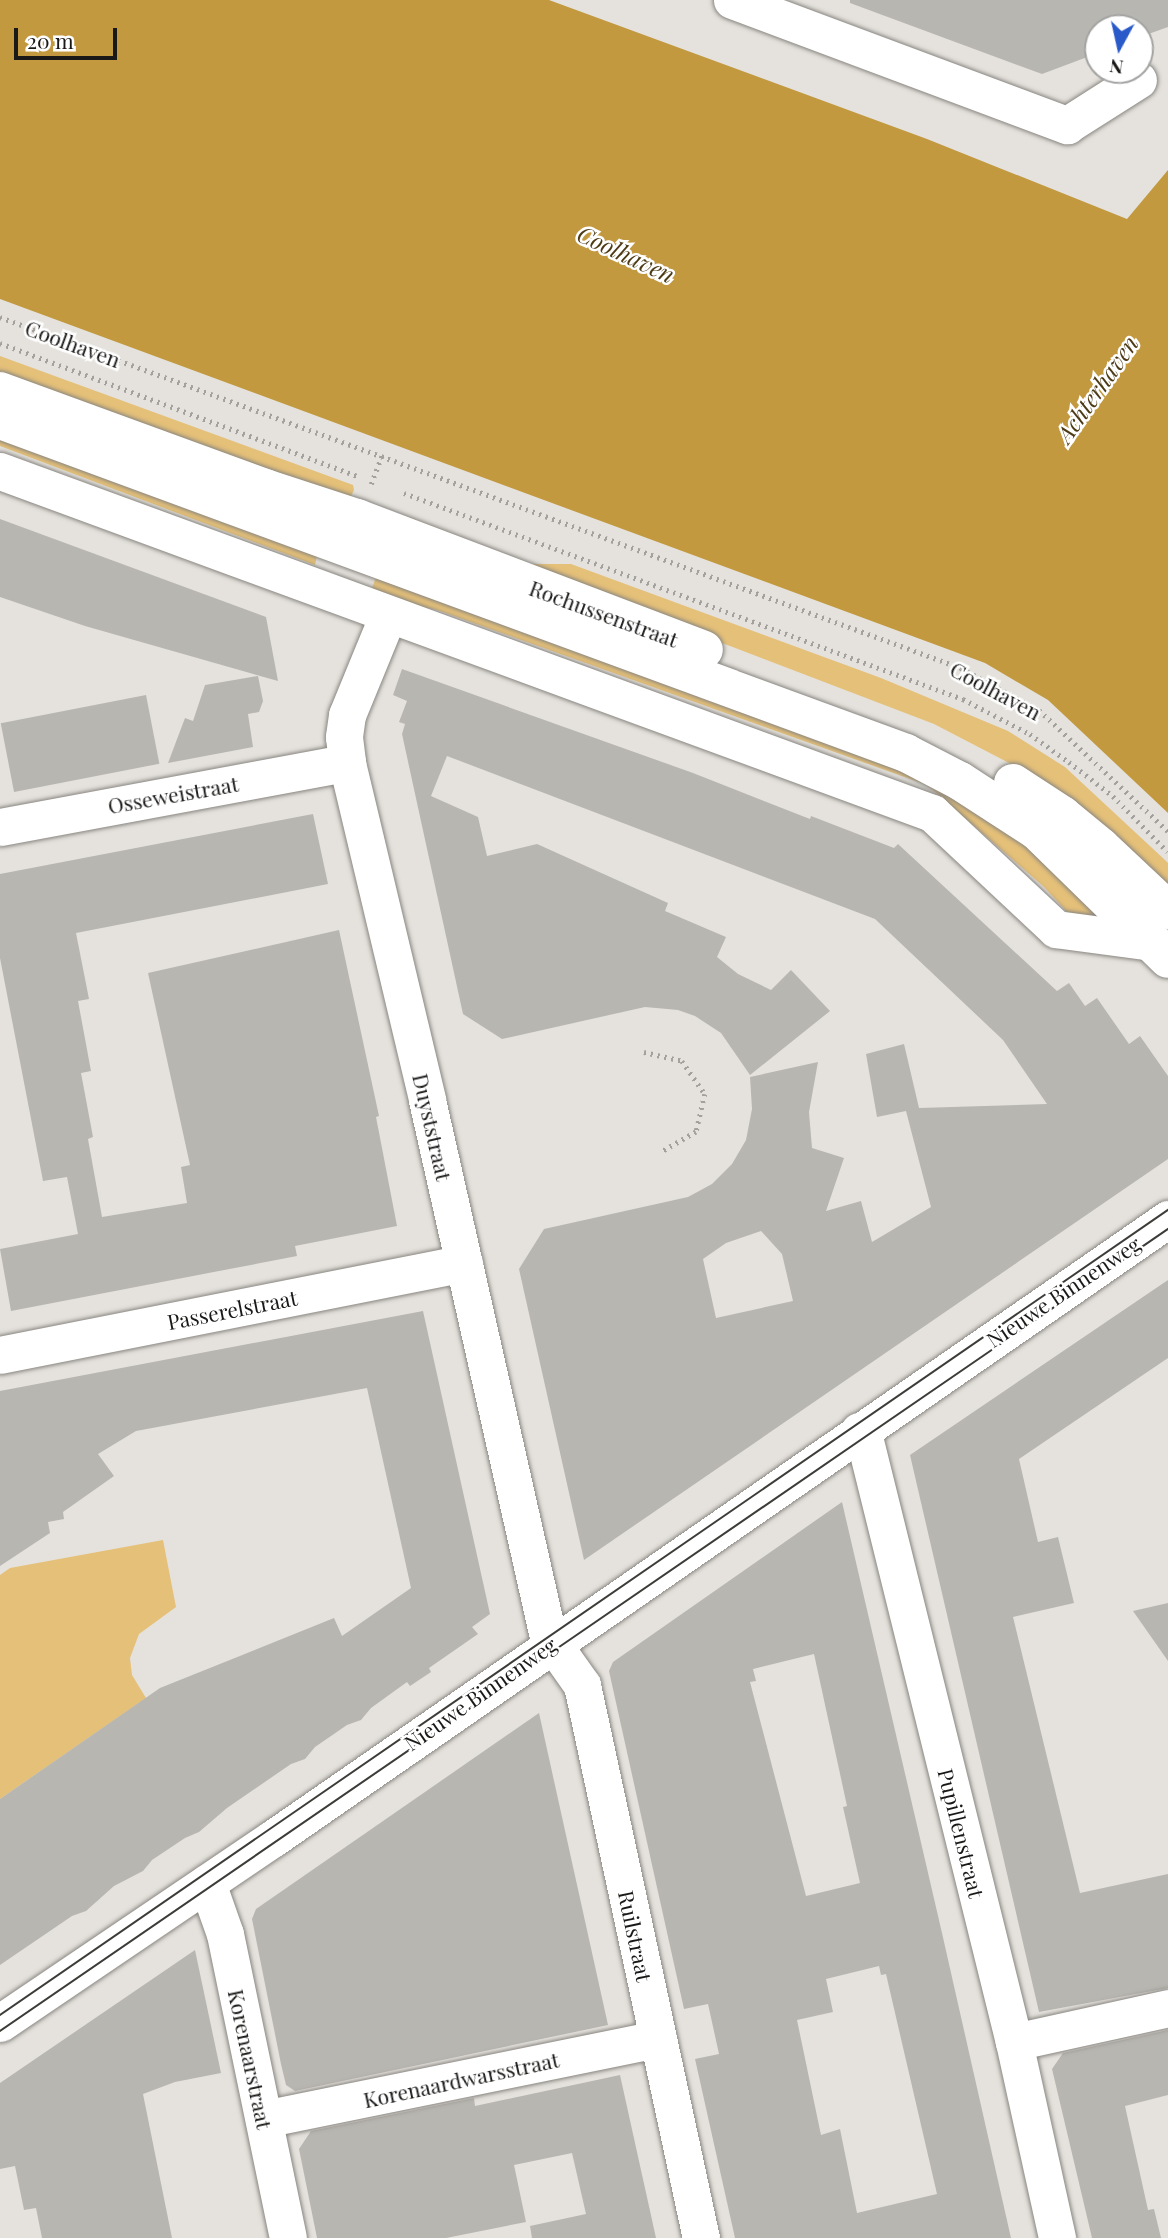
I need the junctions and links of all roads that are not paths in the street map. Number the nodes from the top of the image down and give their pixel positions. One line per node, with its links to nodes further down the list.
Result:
1 (732, 0): 2 (street)
2 (1132, 84)
3 (0, 391): 9 (street, Rochussenstraat)
4 (0, 420): 9 (street, Rochussenstraat)
5 (0, 471): 6 (street)
6 (388, 615): 7 (street, Duyststraat); 9 (street)
7 (347, 763): 8 (street, Osseweistraat); 12 (street, Duyststraat)
8 (0, 827)
9 (1163, 937)
10 (1168, 1219): 14 (street, Nieuwe Binnenweg)
11 (1168, 1250): 14 (street, Nieuwe Binnenweg)
12 (464, 1262): 13 (street, Passerelstraat); 16 (street, Duyststraat)
13 (0, 1355)
14 (959, 1362): 15 (street, Nieuwe Binnenweg)
15 (859, 1431): 16 (street, Nieuwe Binnenweg); 21 (street, Pupillenstraat)
16 (553, 1642): 17 (street, Nieuwe Binnenweg); 20 (street, Ruilstraat)
17 (207, 1883): 19 (street, Nieuwe Binnenweg); 22 (street, Korenaarstraat)
18 (1168, 2008): 21 (street)
19 (0, 2023)
20 (658, 2039): 22 (street, Korenaardwarsstraat); 24 (street, Ruilstraat)
21 (1014, 2042): 25 (street, Pupillenstraat)
22 (264, 2119): 23 (street, Korenaarstraat)
23 (288, 2238)
24 (701, 2238)
25 (1057, 2238)

